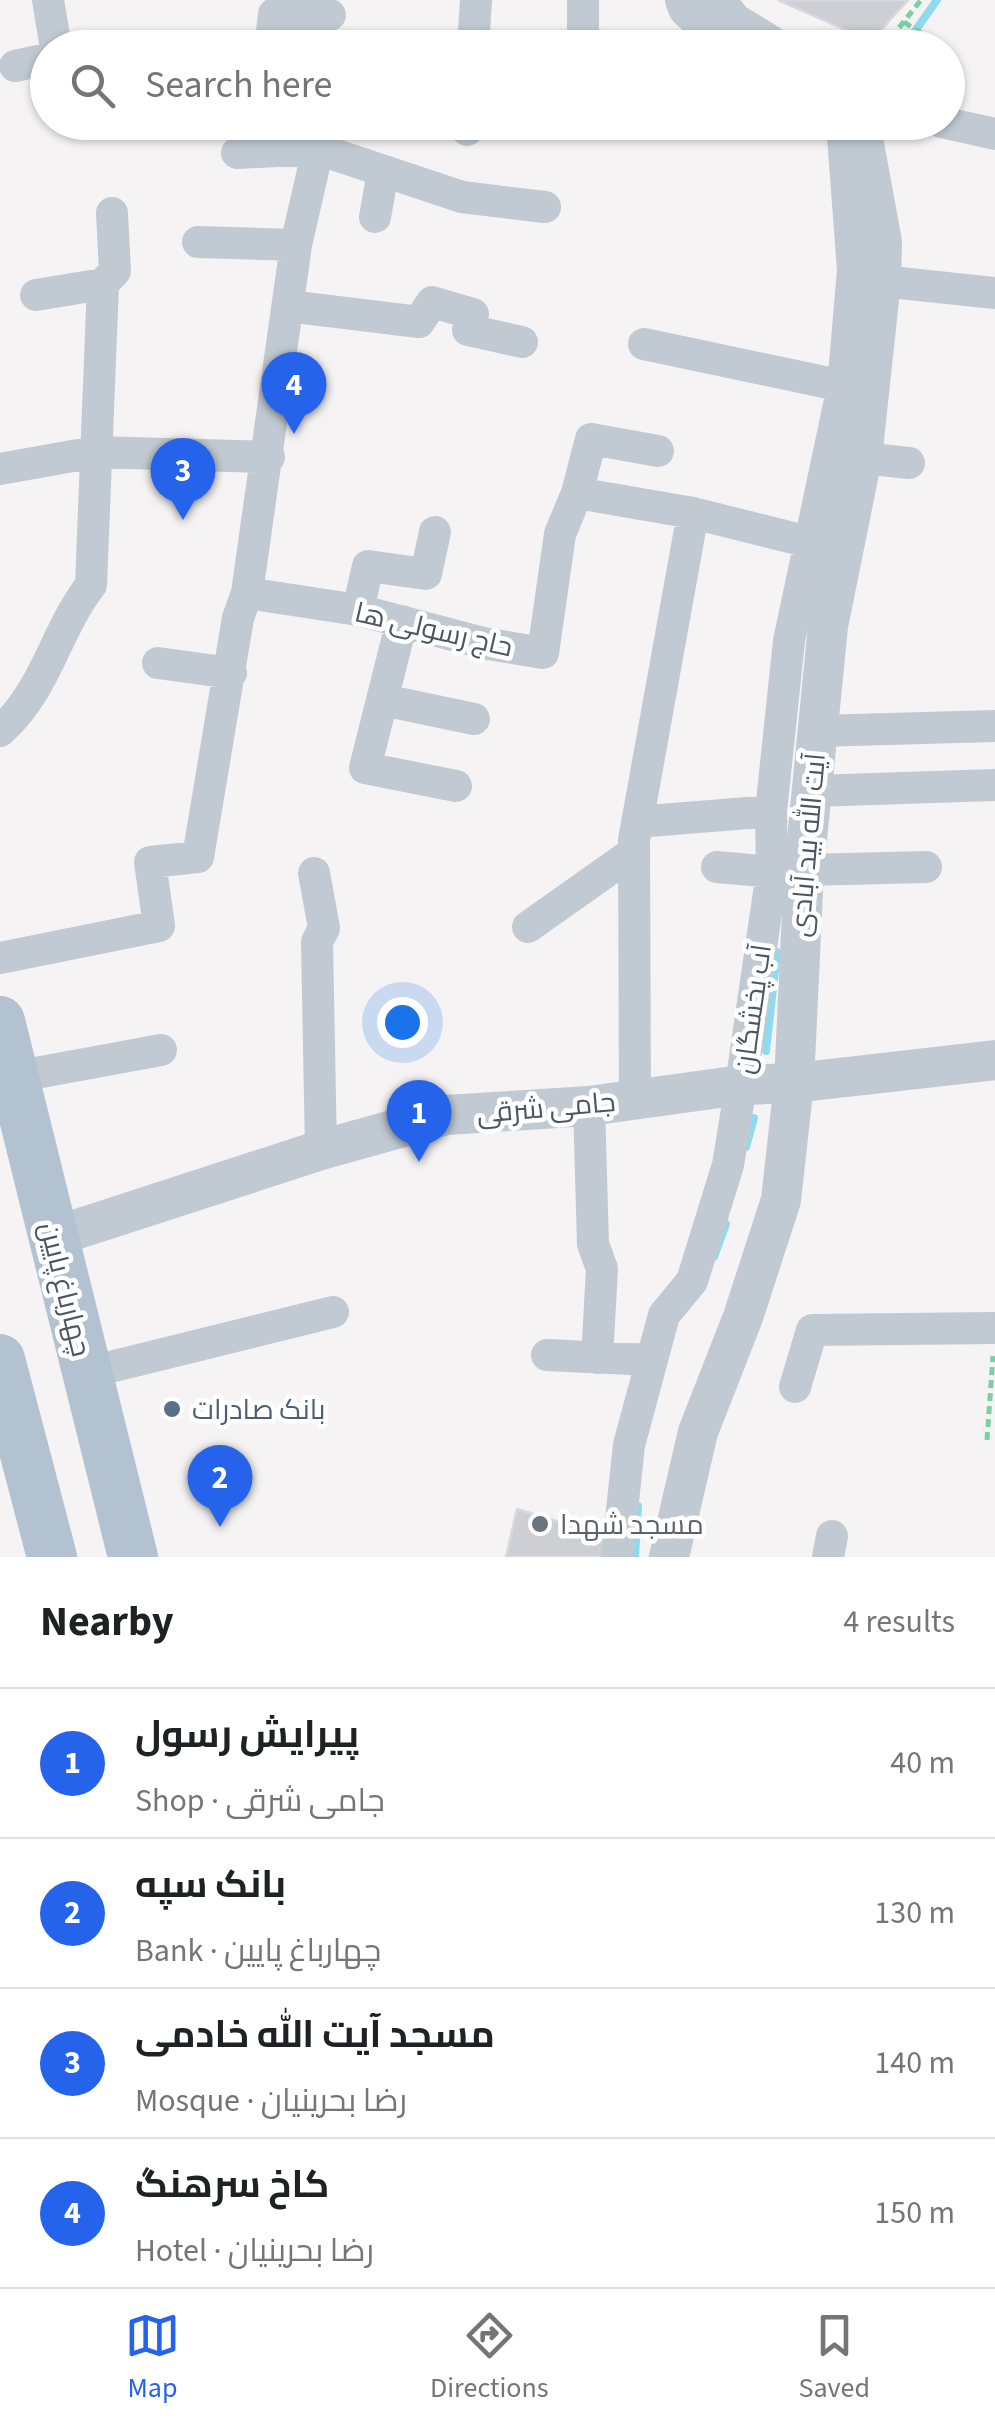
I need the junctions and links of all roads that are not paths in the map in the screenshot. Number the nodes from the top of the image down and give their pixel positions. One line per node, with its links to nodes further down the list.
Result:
1 (48, 0): 7 (street)
2 (476, 0): 9 (street)
3 (583, 0): 10 (street)
4 (685, 0): 11 (street)
5 (720, 0): 12 (street)
6 (328, 21): 8 (street)
7 (53, 30)
8 (272, 30)
9 (474, 30)
10 (583, 30)
11 (714, 30)
12 (753, 30)
13 (30, 62): 14 (street)
14 (15, 66)
15 (965, 127): 16 (street)
16 (995, 134)
17 (298, 140): 22 (street)
18 (317, 140): 28 (street)
19 (325, 140): 23 (street)
20 (843, 140): 36 (street, آب پخشگان)
21 (861, 140): 29 (street, آیت الله بید آبادی)
22 (238, 152)
23 (382, 172): 24 (street); 26 (street)
24 (545, 207)
25 (112, 212): 30 (street)
26 (375, 217)
27 (198, 242): 28 (street)
28 (296, 246): 33 (street)
29 (881, 281): 31 (street); 40 (street, آیت الله بید آبادی)
30 (103, 284): 32 (street); 38 (street)
31 (995, 293)
32 (36, 296)
33 (288, 306): 34 (street); 39 (street)
34 (522, 342)
35 (644, 344): 36 (street)
36 (842, 386): 46 (street, آب پخشگان)
37 (658, 451): 43 (street)
38 (96, 452): 39 (street); 42 (street); 55 (street)
39 (268, 457): 47 (street)
40 (862, 458): 41 (street); 46 (street, آیت الله بید آبادی)
41 (909, 463)
42 (0, 470)
43 (577, 494): 44 (street); 49 (street, حاج رسولی ها)
44 (693, 513): 46 (street); 61 (street)
45 (435, 532): 48 (street)
46 (826, 546): 56 (street, آیت الله بید آبادی); 60 (street, آب پخشگان)
47 (247, 592): 48 (street, حاج رسولی ها); 51 (street)
48 (358, 610): 49 (street, حاج رسولی ها)
49 (402, 621): 52 (street)
50 (158, 663): 51 (street)
51 (230, 673): 67 (street)
52 (383, 700): 53 (street); 58 (street)
53 (474, 719)
54 (995, 726): 56 (street)
55 (0, 731)
56 (817, 731): 59 (street, آیت الله بید آبادی)
57 (995, 785): 59 (street)
58 (456, 786)
59 (812, 791): 64 (street, آیت الله بید آبادی)
60 (772, 811): 61 (street); 64 (street, آب پخشگان)
61 (636, 837): 66 (street); 74 (street)
62 (717, 867): 64 (street)
63 (926, 867): 64 (street)
64 (788, 871): 72 (street, آیت الله بید آبادی); 73 (street, آب پخشگان)
65 (314, 873): 76 (street)
66 (528, 926)
67 (0, 958)
68 (0, 1022): 71 (main road, چهارباغ پایین)
69 (161, 1050): 71 (street)
70 (995, 1060): 72 (street, جامی شرقی)
71 (14, 1077): 77 (main road, چهارباغ پایین)
72 (794, 1083): 73 (street, جامی شرقی); 91 (street, آیت الله بید آبادی)
73 (742, 1085): 74 (street, جامی شرقی); 82 (street, آب پخشگان)
74 (635, 1099): 75 (street, جامی شرقی)
75 (589, 1106): 76 (street, جامی شرقی); 81 (street)
76 (321, 1150): 77 (street, جامی شرقی)
77 (54, 1237): 84 (main road, چهارباغ پایین)
78 (333, 1312): 84 (street)
79 (995, 1328): 85 (street)
80 (546, 1355): 81 (street)
81 (597, 1358): 82 (street)
82 (652, 1360): 90 (street, آب پخشگان)
83 (1, 1365): 87 (main road)
84 (86, 1373): 86 (main road, چهارباغ پایین)
85 (795, 1388)
86 (100, 1427): 87 (main road); 89 (main road, چهارباغ پایین)
87 (22, 1445): 88 (main road)
88 (52, 1557)
89 (133, 1557)
90 (617, 1557)
91 (670, 1557)

